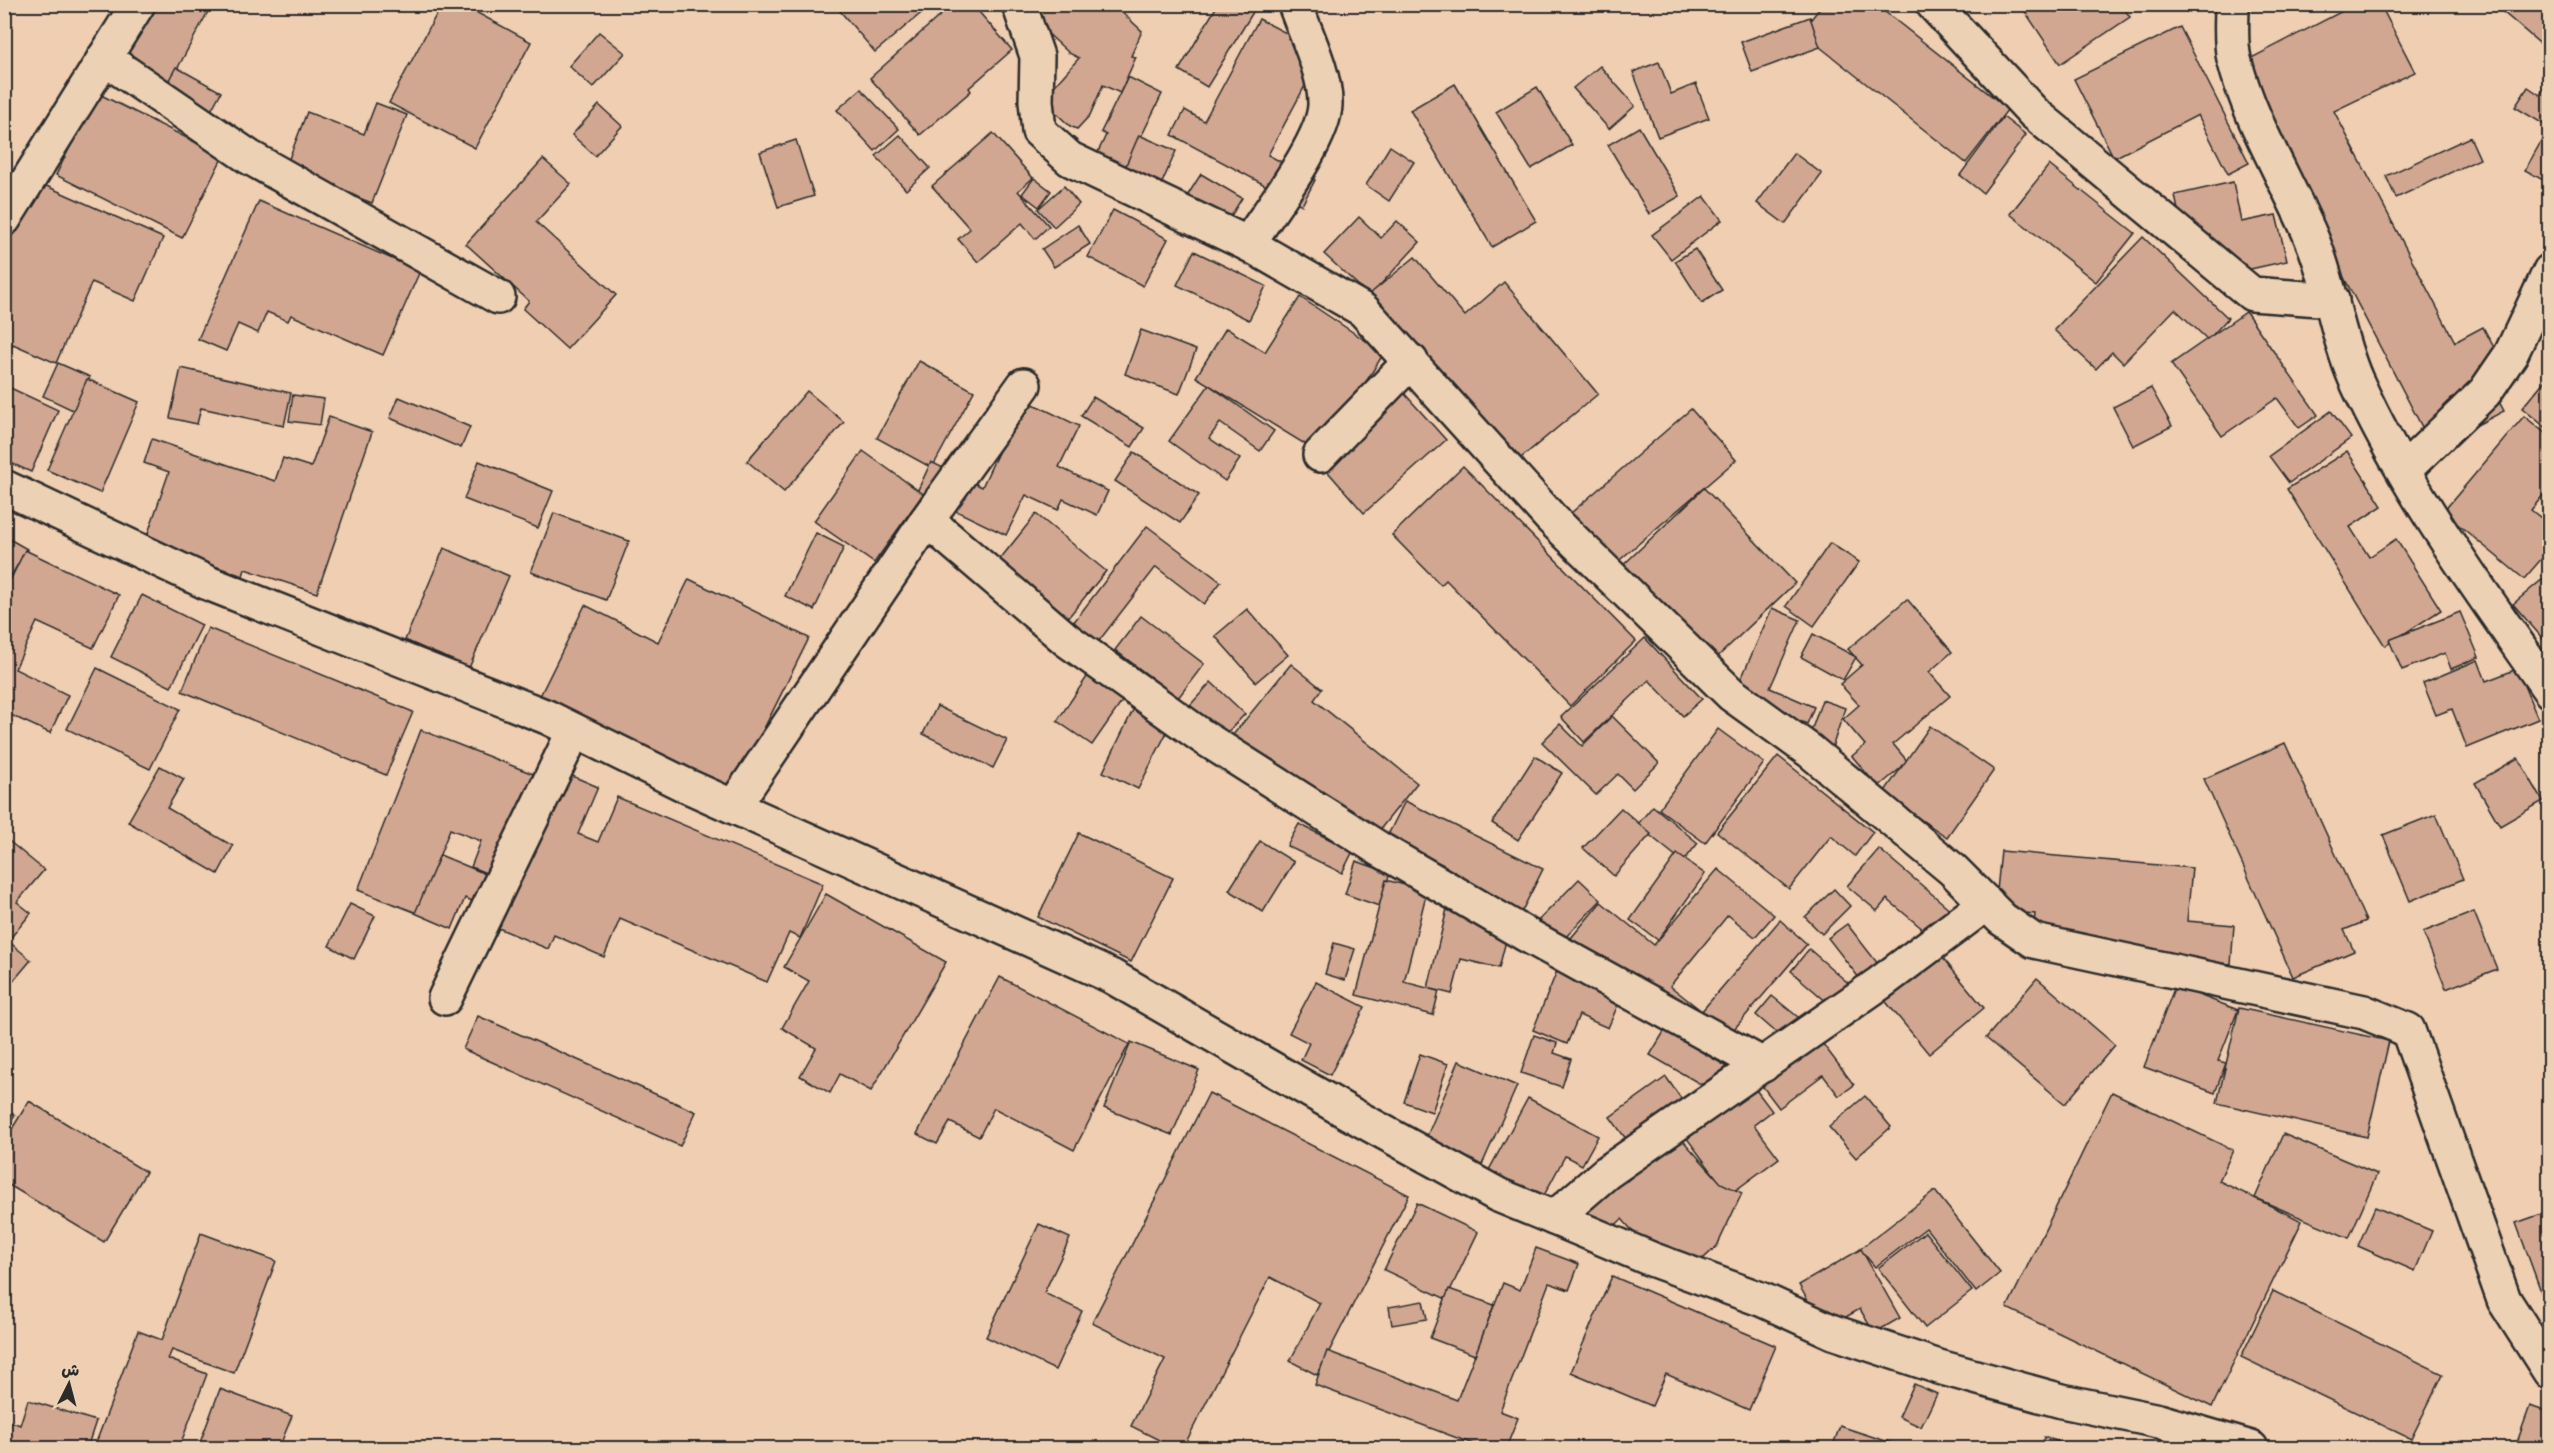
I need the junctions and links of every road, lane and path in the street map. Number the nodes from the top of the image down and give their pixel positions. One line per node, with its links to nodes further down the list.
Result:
1 (138, 4): 6 (street)
2 (1019, 4): 8 (street)
3 (1294, 4): 8 (street)
4 (1934, 4): 11 (street)
5 (2232, 4): 11 (street)
6 (104, 58): 7 (street); 10 (street)
7 (4, 219)
8 (1248, 244): 12 (street)
9 (2550, 271): 15 (street)
10 (498, 297)
11 (2332, 300): 15 (street)
12 (1411, 362): 14 (street); 21 (street)
13 (1024, 385): 17 (street)
14 (1320, 455)
15 (2404, 470): 18 (street)
16 (4, 487): 19 (street)
17 (927, 520): 20 (street); 23 (street)
18 (2548, 685)
19 (574, 731): 20 (street); 22 (street)
20 (734, 806): 24 (street)
21 (1987, 903): 23 (street); 25 (street)
22 (445, 998)
23 (1763, 1065): 24 (street)
24 (1554, 1218): 26 (street)
25 (2550, 1371)
26 (2251, 1449)

